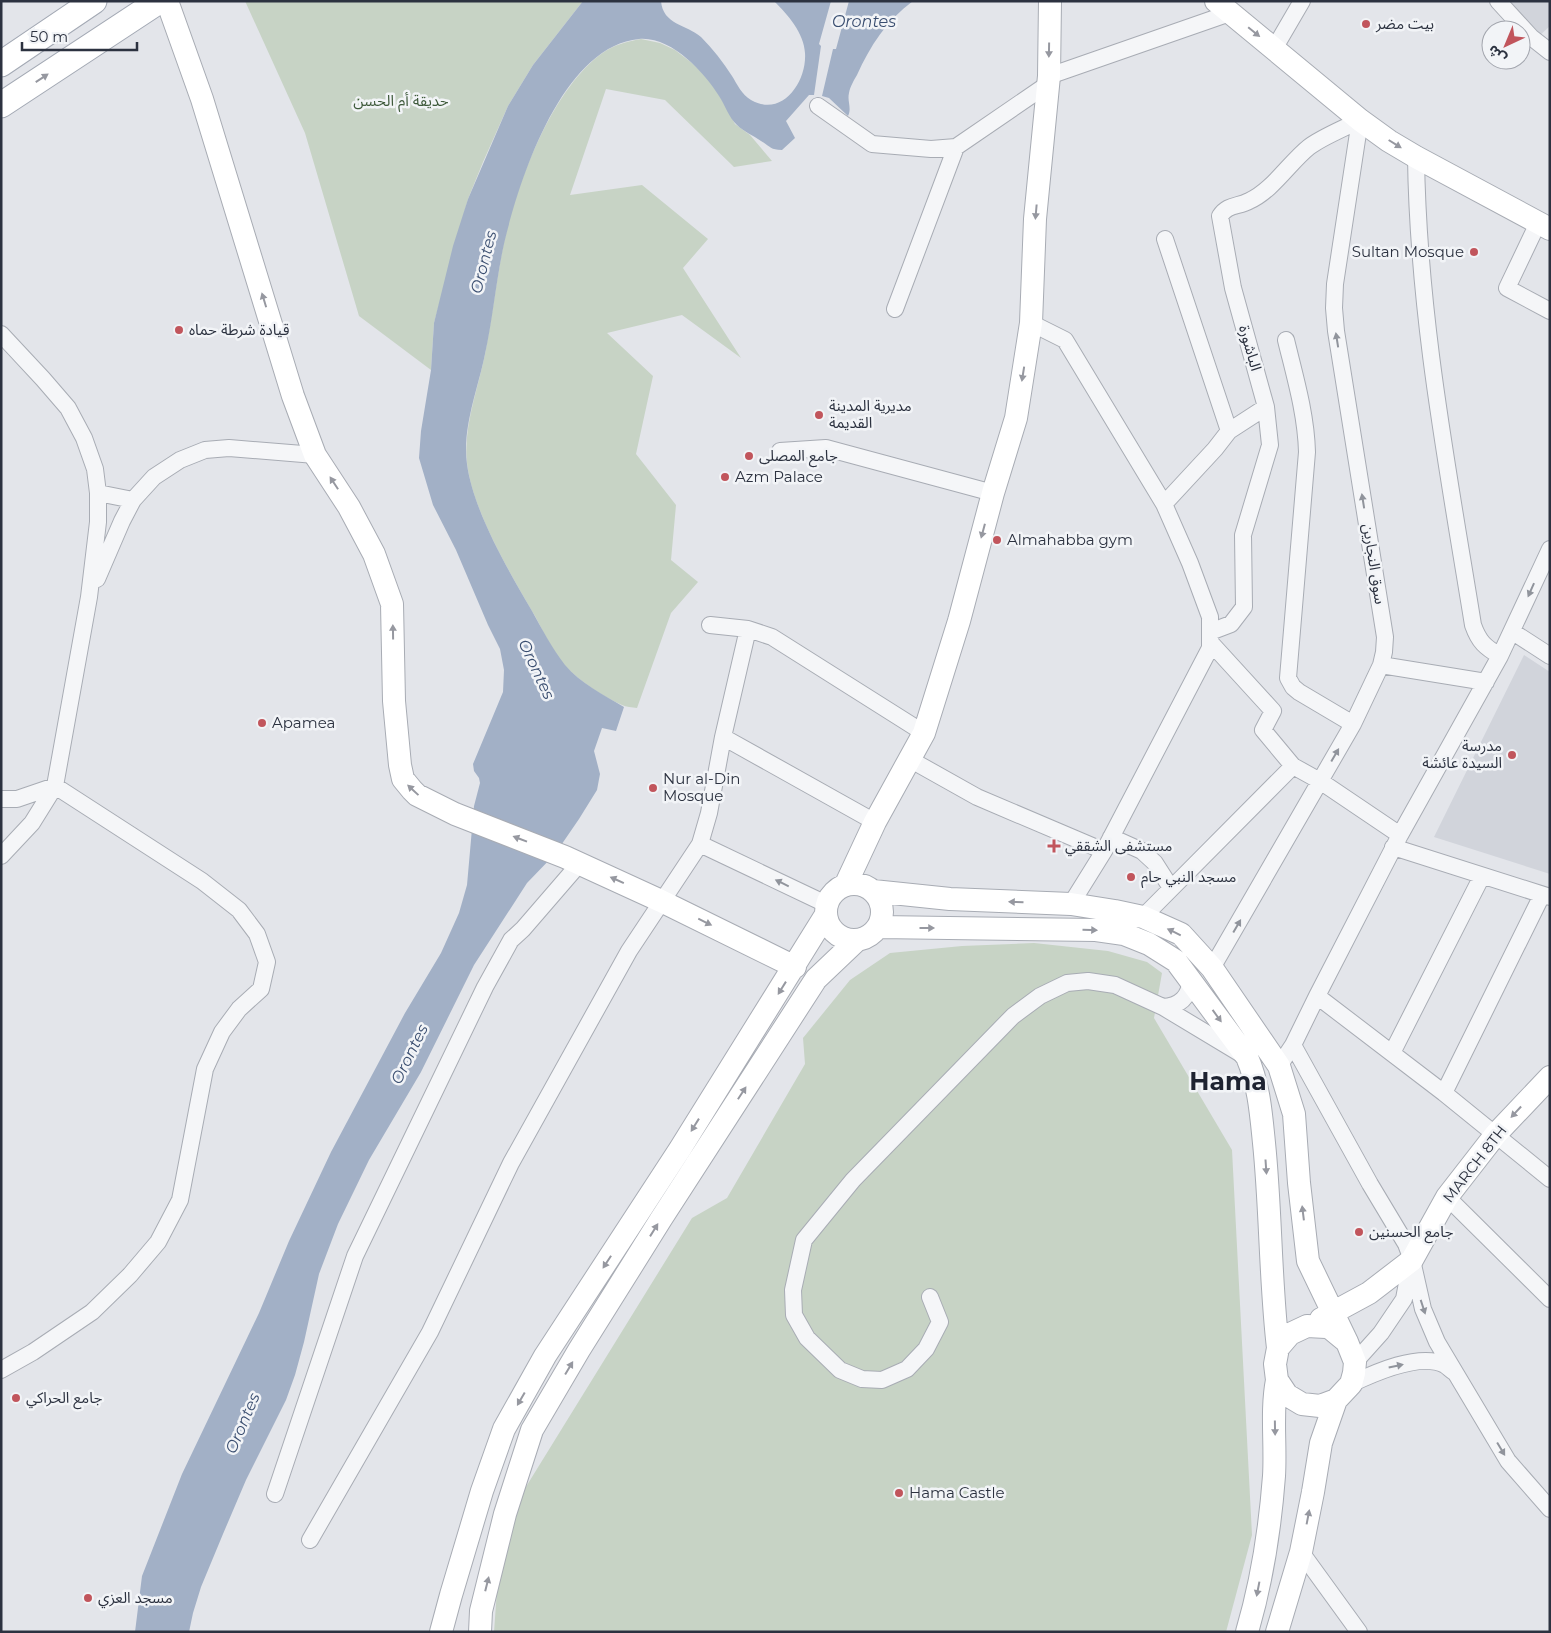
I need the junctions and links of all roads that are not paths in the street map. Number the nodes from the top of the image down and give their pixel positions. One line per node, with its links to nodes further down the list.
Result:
1 (94, 1): 10 (main road)
2 (159, 1): 12 (main road, one-way to 2)
3 (167, 1): 27 (main road, one-way to 3)
4 (1050, 1): 11 (main road, one-way to 11)
5 (1302, 1): 8 (street)
6 (1498, 1): 9 (street)
7 (1223, 7): 8 (main road, one-way to 8); 11 (street)
8 (1274, 49): 14 (main road)
9 (1550, 52)
10 (1, 64)
11 (1048, 80): 15 (street); 21 (main road, one-way to 21)
12 (1, 105)
13 (818, 106): 15 (street)
14 (1360, 120): 16 (main road, one-way to 16); 24 (street, الباشورة); 40 (street, سوق النجارين, one-way to 14)
15 (956, 147): 19 (street)
16 (1416, 157): 17 (main road); 38 (street)
17 (1544, 226): 20 (street)
18 (1165, 239): 25 (street)
19 (895, 309)
20 (1550, 311)
21 (1031, 323): 29 (main road, one-way to 29); 31 (street)
22 (1, 334): 28 (street)
23 (1286, 340): 42 (street)
24 (1266, 407): 25 (street); 37 (street, الباشورة)
25 (1229, 431): 31 (street)
26 (780, 451): 29 (street)
27 (315, 454): 30 (street); 55 (main road, one-way to 27)
28 (98, 493): 30 (street); 33 (street)
29 (993, 493): 43 (main road, one-way to 43)
30 (132, 500): 33 (street)
31 (1164, 504): 37 (street)
32 (1550, 549): 36 (street, one-way to 36)
33 (90, 597): 48 (street)
34 (710, 625): 35 (street)
35 (748, 629): 43 (street); 44 (street)
36 (1513, 632): 38 (street); 39 (street)
37 (1210, 637): 46 (street); 53 (street)
38 (1500, 656): 41 (street)
39 (1550, 656)
40 (1381, 665): 41 (street); 42 (street, سوق النجارين)
41 (1486, 682): 51 (street)
42 (1353, 724): 47 (street, سوق النجارين, one-way to 42)
43 (924, 733): 45 (main road)
44 (724, 737): 50 (street); 52 (street)
45 (911, 760): 50 (main road); 53 (street)
46 (1293, 766): 47 (street); 58 (street)
47 (1320, 781): 51 (street); 68 (street, سوق النجارين, one-way to 47)
48 (55, 786): 49 (street); 54 (street); 89 (street)
49 (1, 799)
50 (876, 822): 57 (main road)
51 (1397, 841): 56 (street); 70 (street)
52 (700, 844): 61 (street); 63 (street, one-way to 52)
53 (1107, 844): 58 (street); 62 (street)
54 (1, 856)
55 (573, 860): 61 (main road, one-way to 55); 93 (street)
56 (1482, 876): 60 (street); 73 (street)
57 (846, 884): 59 (main road); 63 (main road)
58 (1171, 888): 64 (street)
59 (873, 892): 62 (main road, one-way to 59); 65 (main road)
60 (1546, 896): 77 (street)
61 (661, 900): 67 (main road, one-way to 67); 95 (street)
62 (1071, 904): 64 (main road)
63 (826, 910): 66 (main road); 67 (main road)
64 (1143, 917): 68 (main road, one-way to 64)
65 (878, 927): 66 (main road); 69 (main road, one-way to 69)
66 (856, 941): 98 (main road, one-way to 66)
67 (795, 967): 97 (main road, one-way to 97)
68 (1212, 968): 75 (main road)
69 (1192, 980): 71 (street); 74 (main road, one-way to 74)
70 (1317, 996): 72 (street); 73 (street)
71 (1163, 1007): 74 (street); 84 (street)
72 (1293, 1045): 75 (street); 81 (street)
73 (1392, 1053): 77 (street)
74 (1247, 1057): 88 (main road, one-way to 88)
75 (1279, 1066): 82 (main road, one-way to 75)
76 (1550, 1077): 78 (main road, MARCH 8TH, one-way to 78)
77 (1444, 1093): 78 (street)
78 (1496, 1134): 79 (street); 80 (main road, MARCH 8TH)
79 (1550, 1179)
80 (1448, 1196): 81 (main road, MARCH 8TH); 85 (street)
81 (1412, 1260): 83 (main road); 90 (street); 91 (street, one-way to 91)
82 (1308, 1261): 83 (main road); 86 (main road)
83 (1369, 1293): 86 (main road)
84 (930, 1296)
85 (1550, 1299)
86 (1333, 1312): 87 (main road); 90 (main road)
87 (1307, 1326): 88 (main road); 90 (main road)
88 (1278, 1348): 92 (main road)
89 (1, 1370)
90 (1348, 1372): 91 (street, one-way to 91); 92 (main road); 96 (main road, one-way to 90)
91 (1459, 1377): 94 (street, one-way to 94)
92 (1277, 1380): 99 (main road, one-way to 99)
93 (275, 1494)
94 (1547, 1501)
95 (310, 1540)
96 (1302, 1552): 100 (main road); 101 (street)
97 (442, 1632)
98 (480, 1632)
99 (1247, 1632)
100 (1277, 1632)
101 (1359, 1632)

